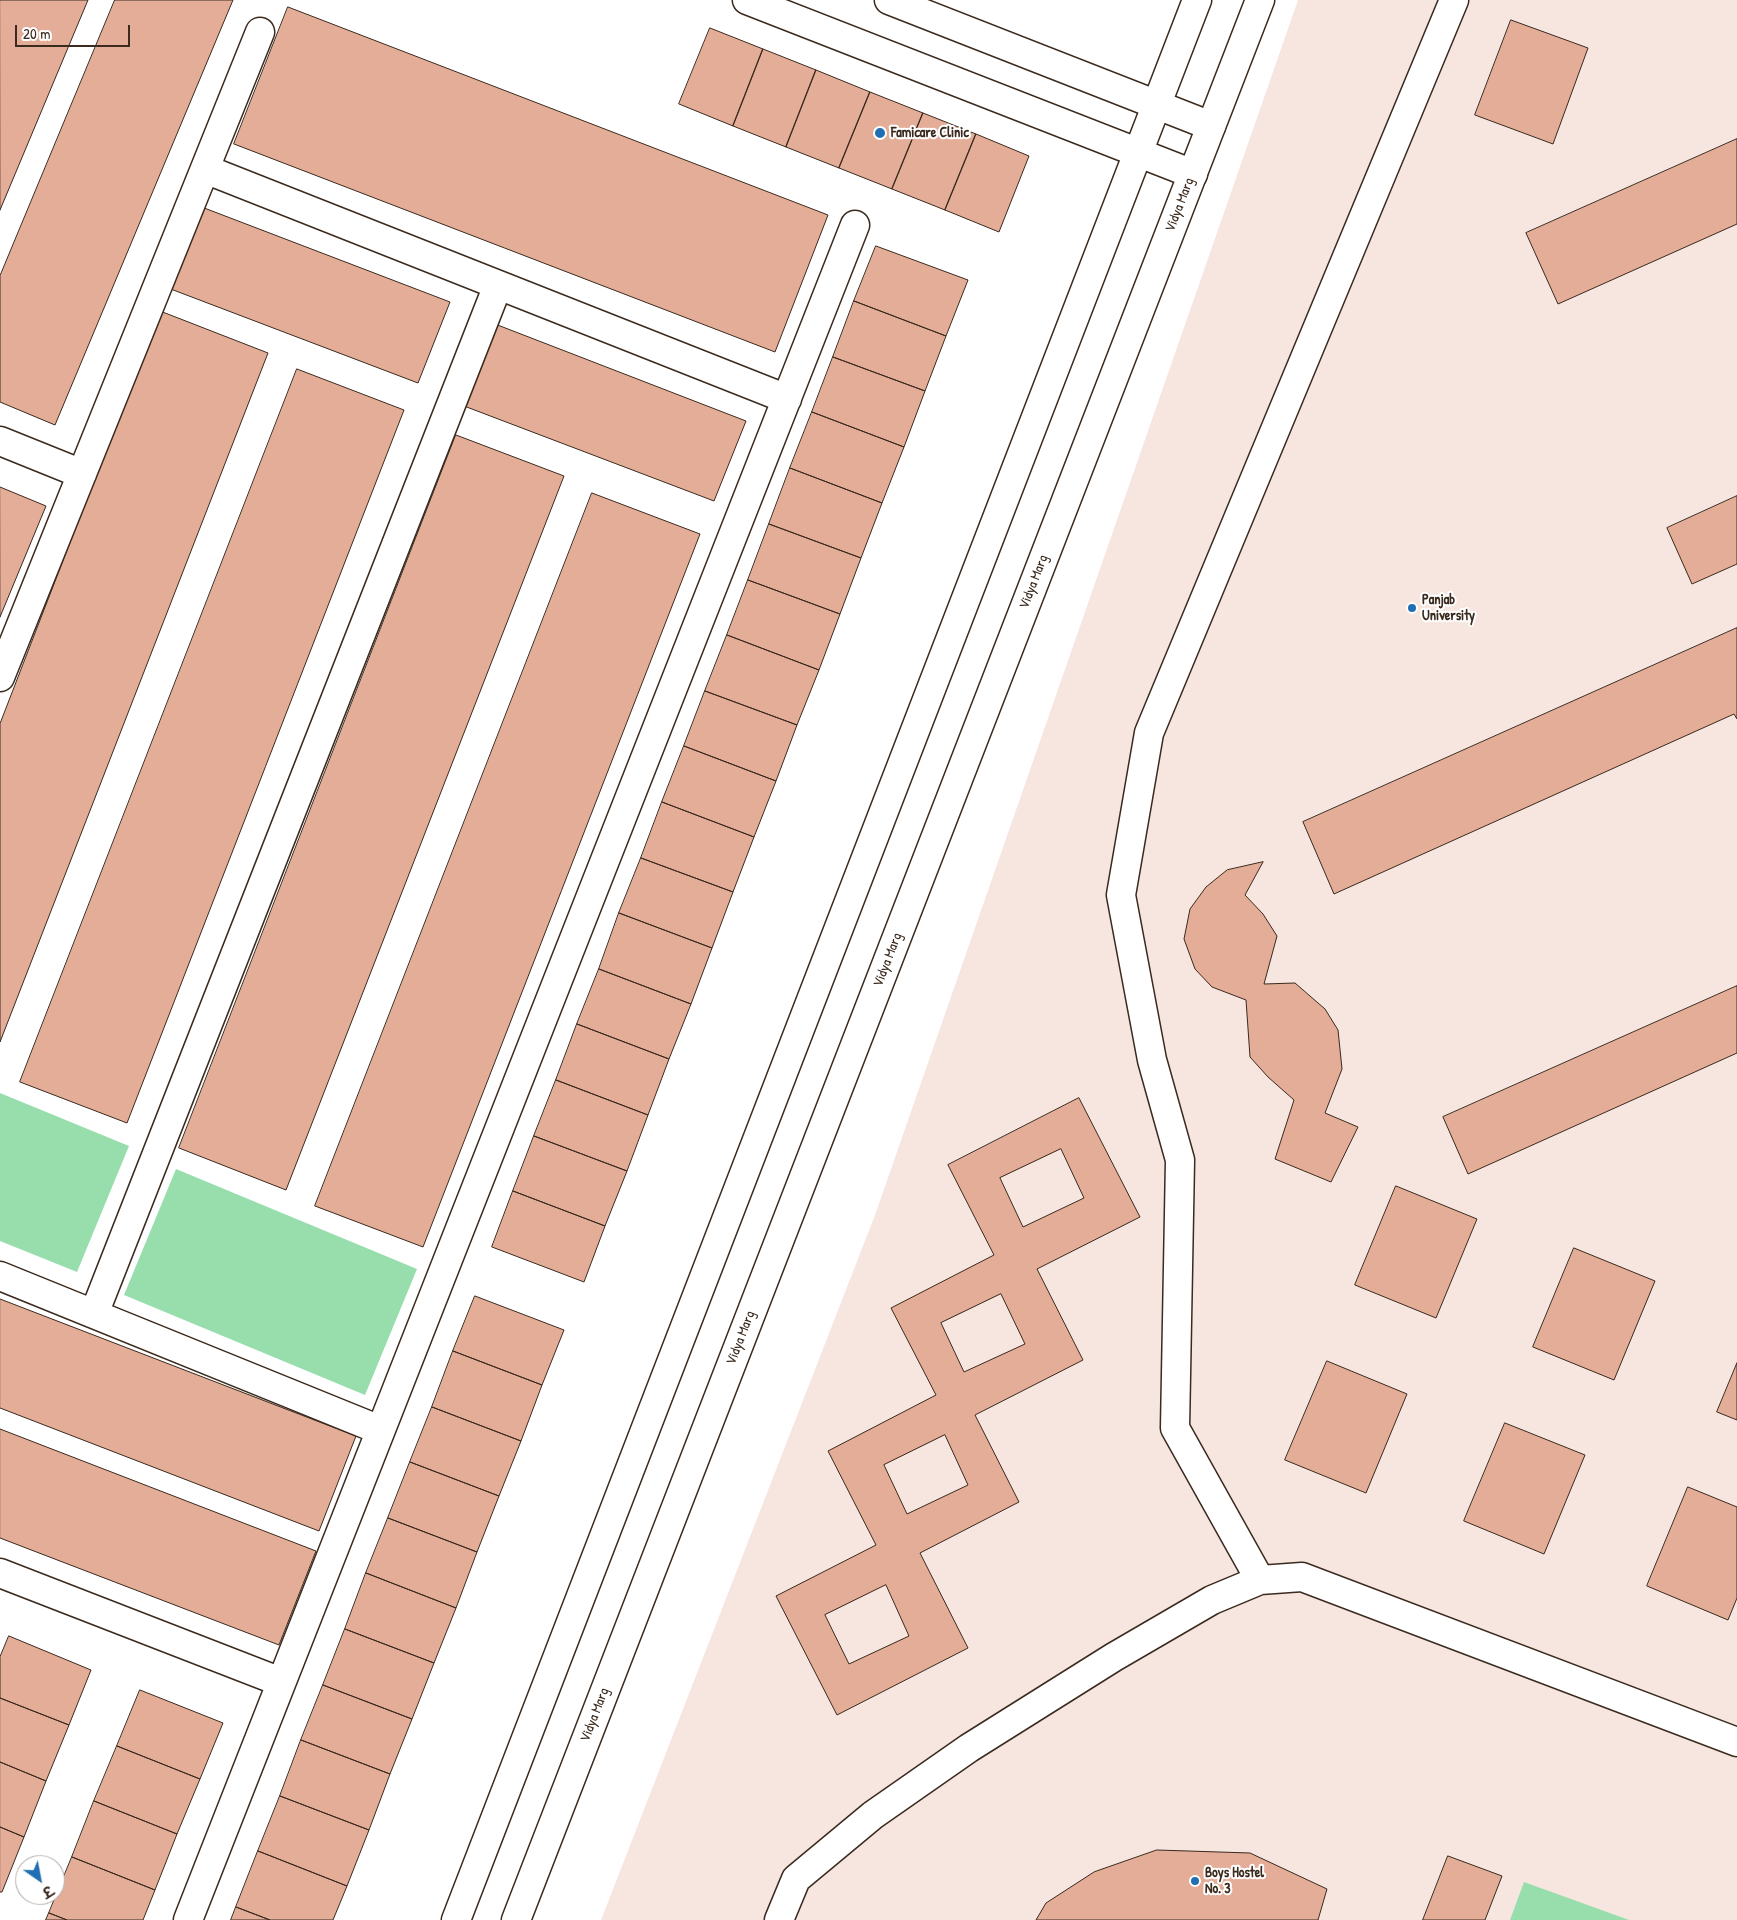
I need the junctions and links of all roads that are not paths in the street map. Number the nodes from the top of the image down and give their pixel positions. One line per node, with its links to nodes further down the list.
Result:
1 (747, 0): 9 (street)
2 (889, 0): 7 (street)
3 (1197, 0): 7 (street)
4 (1260, 0): 8 (street, Vidya Marg)
5 (1454, 0): 22 (street)
6 (260, 32): 10 (street)
7 (1156, 105): 8 (street); 9 (street)
8 (1211, 126): 11 (street, Vidya Marg)
9 (1138, 152): 11 (street); 26 (street)
10 (205, 169): 13 (street); 16 (street)
11 (1193, 174): 27 (street, Vidya Marg)
12 (855, 224): 14 (street)
13 (498, 284): 14 (street); 19 (street)
14 (787, 399): 20 (street)
15 (0, 441): 16 (street)
16 (82, 474): 17 (street)
17 (0, 677)
18 (0, 1276): 19 (street)
19 (94, 1314): 20 (street)
20 (380, 1430): 23 (street)
21 (0, 1573): 23 (street)
22 (1260, 1580): 24 (street); 28 (street)
23 (281, 1682): 25 (street)
24 (1737, 1742)
25 (188, 1920)
26 (456, 1920)
27 (516, 1920)
28 (779, 1920)

